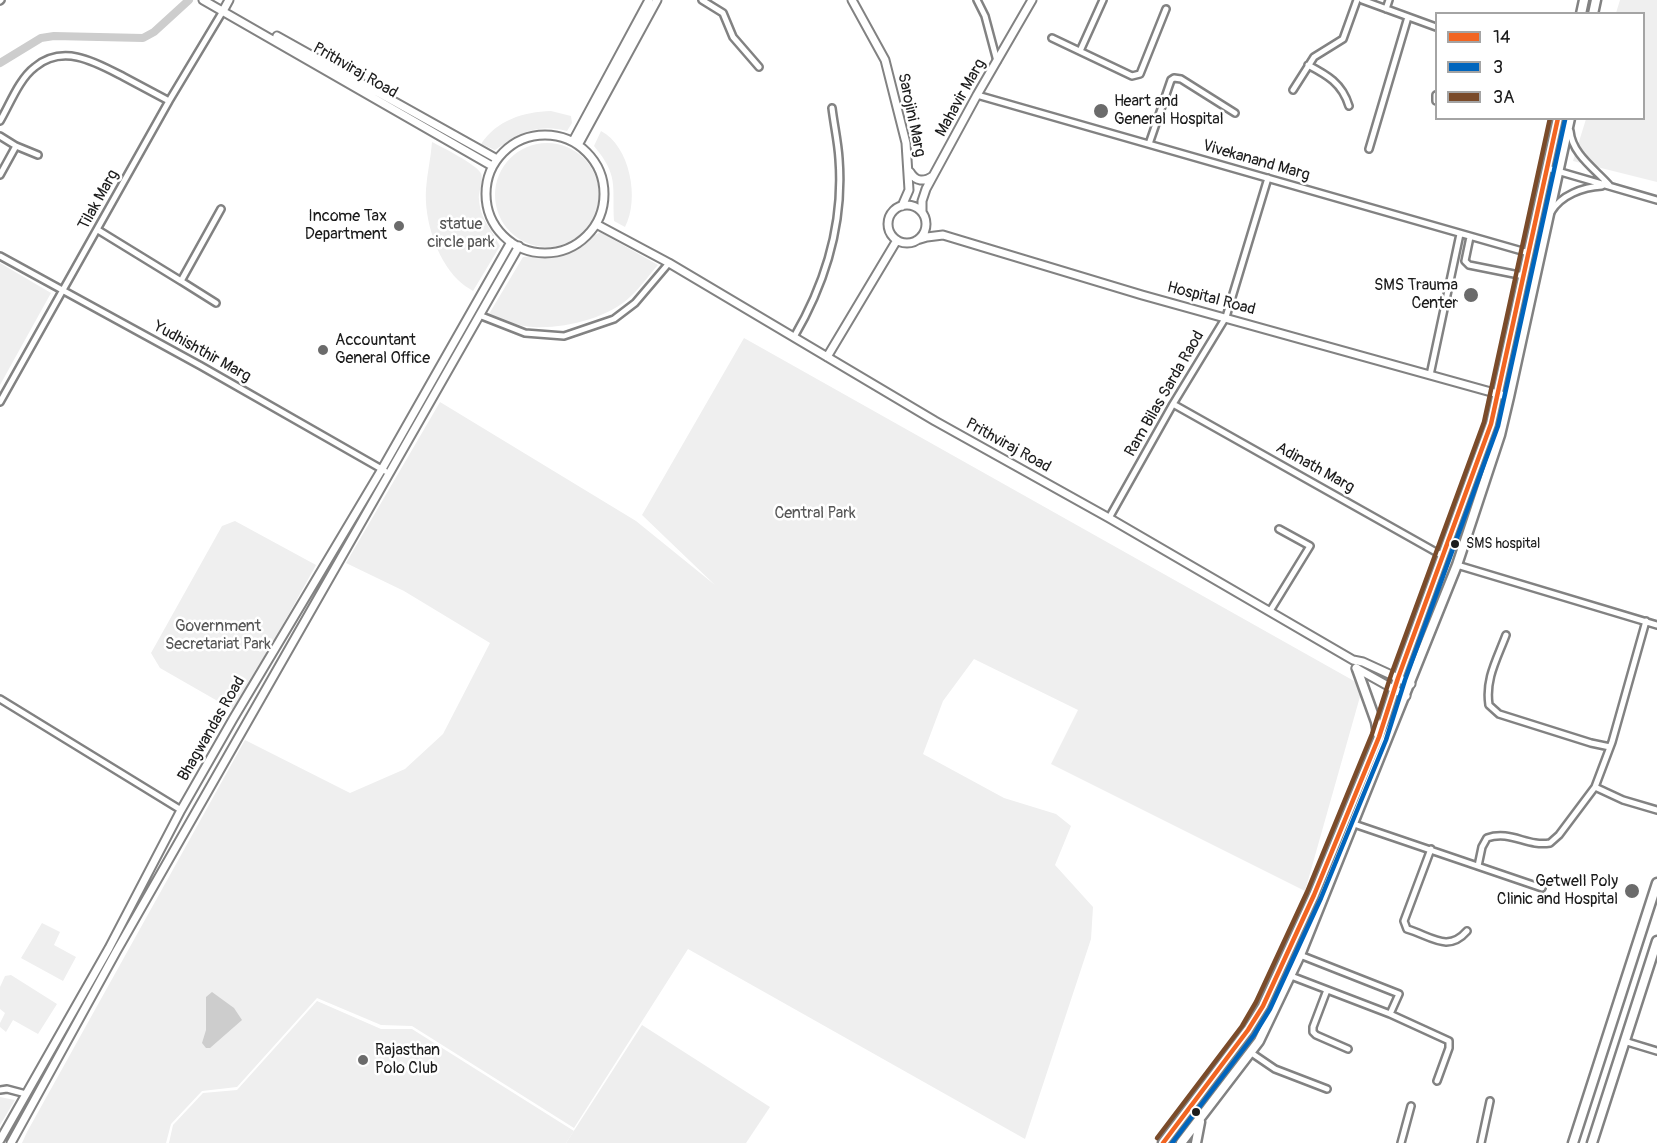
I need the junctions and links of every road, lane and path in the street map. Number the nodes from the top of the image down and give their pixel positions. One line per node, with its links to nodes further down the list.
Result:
1 (203, 0): 14 (street, Prithviraj Road)
2 (212, 0): 14 (street, Prithviraj Road)
3 (229, 0): 14 (street)
4 (649, 0): 34 (street)
5 (657, 0): 34 (street)
6 (702, 0): 23 (street)
7 (852, 0): 42 (street, Sarojini Marg)
8 (977, 0): 21 (street)
9 (1032, 0): 21 (street, Mahavir Marg)
10 (1102, 0): 20 (street)
11 (1357, 0): 22 (street)
12 (1362, 0): 16 (street)
13 (1389, 0): 16 (street)
14 (224, 9): 26 (street, Tilak Marg); 39 (street, Prithviraj Road); 40 (street, Prithviraj Road)
15 (1166, 9): 20 (street)
16 (1386, 9): 17 (street)
17 (1408, 17): 18 (street); 37 (street)
18 (1435, 26)
19 (1052, 38): 20 (street)
20 (1080, 51)
21 (997, 61): 25 (street, Mahavir Marg)
22 (1308, 65): 24 (street); 27 (street)
23 (759, 67)
24 (1293, 90)
25 (977, 95): 35 (street, Vivekanand Marg); 45 (street, Mahavir Marg)
26 (169, 101): 31 (street); 55 (street, Tilak Marg)
27 (1349, 106)
28 (832, 108): 72 (street)
29 (1235, 113): 35 (street)
30 (1558, 120): 41 (main road)
31 (0, 121)
32 (1569, 121): 43 (main road); 47 (street)
33 (0, 136): 36 (street)
34 (576, 143): 39 (street); 53 (street)
35 (1149, 144): 46 (street, Vivekanand Marg)
36 (16, 146): 38 (street); 44 (street)
37 (1369, 149)
38 (38, 154)
39 (497, 159): 40 (street)
40 (492, 166): 61 (street)
41 (1547, 168): 43 (street); 63 (main road)
42 (908, 170): 45 (street); 49 (street, Sarojini Marg)
43 (1559, 171): 47 (street); 52 (main road)
44 (0, 176)
45 (933, 176): 51 (street, Mahavir Marg)
46 (1268, 178): 56 (street, Vivekanand Marg); 71 (street, Ram Bilas Sarda Raod)
47 (1610, 186): 48 (street); 52 (street)
48 (1657, 200)
49 (902, 206): 51 (street); 59 (street)
50 (221, 209): 67 (street)
51 (922, 212): 54 (street)
52 (1549, 216): 76 (main road)
53 (596, 224): 62 (street); 65 (street, Prithviraj Road)
54 (926, 224): 57 (street); 60 (street)
55 (98, 230): 67 (street); 68 (street, Tilak Marg)
56 (1460, 234): 58 (street, Vivekanand Marg); 74 (street)
57 (943, 235): 60 (street, Hospital Road); 71 (street, Hospital Road)
58 (1470, 237): 63 (street, Vivekanand Marg); 66 (street)
59 (897, 240): 60 (street); 73 (street)
60 (917, 240)
61 (511, 242): 62 (street); 79 (street, Bhagwandas Road)
62 (519, 246): 70 (street, Bhagwandas Road)
63 (1529, 253): 66 (main road)
64 (0, 256): 68 (street, Yudhishthir Marg)
65 (669, 262): 70 (street); 72 (street, Prithviraj Road)
66 (1524, 276): 75 (main road)
67 (180, 281): 69 (street)
68 (63, 291): 77 (street, Tilak Marg); 79 (street, Yudhishthir Marg)
69 (216, 303)
70 (479, 315): 80 (street, Bhagwandas Road)
71 (1226, 317): 74 (street, Hospital Road); 78 (street, Ram Bilas Sarda Raod)
72 (794, 337): 73 (street, Prithviraj Road)
73 (827, 357): 81 (street, Prithviraj Road)
74 (1430, 375): 75 (street, Hospital Road)
75 (1498, 395): 76 (street, Hospital Road); 83 (main road)
76 (1509, 397): 84 (main road)
77 (0, 402)
78 (1173, 404): 81 (street, Ram Bilas Sarda Raod); 83 (street, Adinath Marg)
79 (382, 469): 80 (street, Yudhishthir Marg); 99 (street, Bhagwandas Road)
80 (389, 473): 127 (street, Bhagwandas Road)
81 (1109, 518): 85 (street, Prithviraj Road)
82 (1279, 529): 85 (street)
83 (1443, 555): 91 (main road)
84 (1457, 565): 86 (street); 92 (main road)
85 (1270, 611): 89 (street, Prithviraj Road)
86 (1646, 621): 87 (street); 97 (street)
87 (1657, 624)
88 (1506, 635): 97 (street)
89 (1353, 660): 90 (street); 91 (street, Prithviraj Road)
90 (1357, 669): 93 (street); 96 (main road)
91 (1398, 678): 92 (street, Prithviraj Road); 93 (main road)
92 (1411, 684): 94 (main road)
93 (1394, 690): 94 (street); 96 (main road)
94 (1406, 696): 101 (main road)
95 (0, 699): 99 (street)
96 (1379, 737): 126 (main road)
97 (1610, 747): 98 (street)
98 (1595, 787): 100 (street); 103 (street)
99 (181, 810): 121 (street, Bhagwandas Road)
100 (1657, 810)
101 (1354, 824): 102 (street); 108 (main road)
102 (1431, 849): 103 (street); 106 (street)
103 (1478, 866): 105 (street)
104 (1657, 883): 110 (main road)
105 (1542, 888)
106 (1467, 931)
107 (1657, 941): 111 (main road)
108 (1300, 955): 109 (main road); 113 (street)
109 (1291, 976): 112 (street); 117 (main road)
110 (1627, 977): 111 (main road); 132 (main road)
111 (1644, 981): 114 (main road)
112 (1327, 990): 113 (street); 115 (street)
113 (1390, 1014): 118 (street)
114 (1624, 1041): 116 (street); 133 (main road)
115 (1348, 1049)
116 (1657, 1051)
117 (1250, 1052): 119 (street); 124 (main road)
118 (1437, 1082)
119 (1327, 1089)
120 (0, 1090): 121 (street)
121 (26, 1094): 125 (street, Bhagwandas Road)
122 (1490, 1101): 131 (street)
123 (1411, 1106): 130 (street)
124 (1203, 1113): 128 (main road); 129 (main road)
125 (0, 1140)
126 (1167, 1141)
127 (10, 1143)
128 (1181, 1143)
129 (1196, 1143)
130 (1401, 1143)
131 (1481, 1143)
132 (1573, 1143)
133 (1592, 1143)

